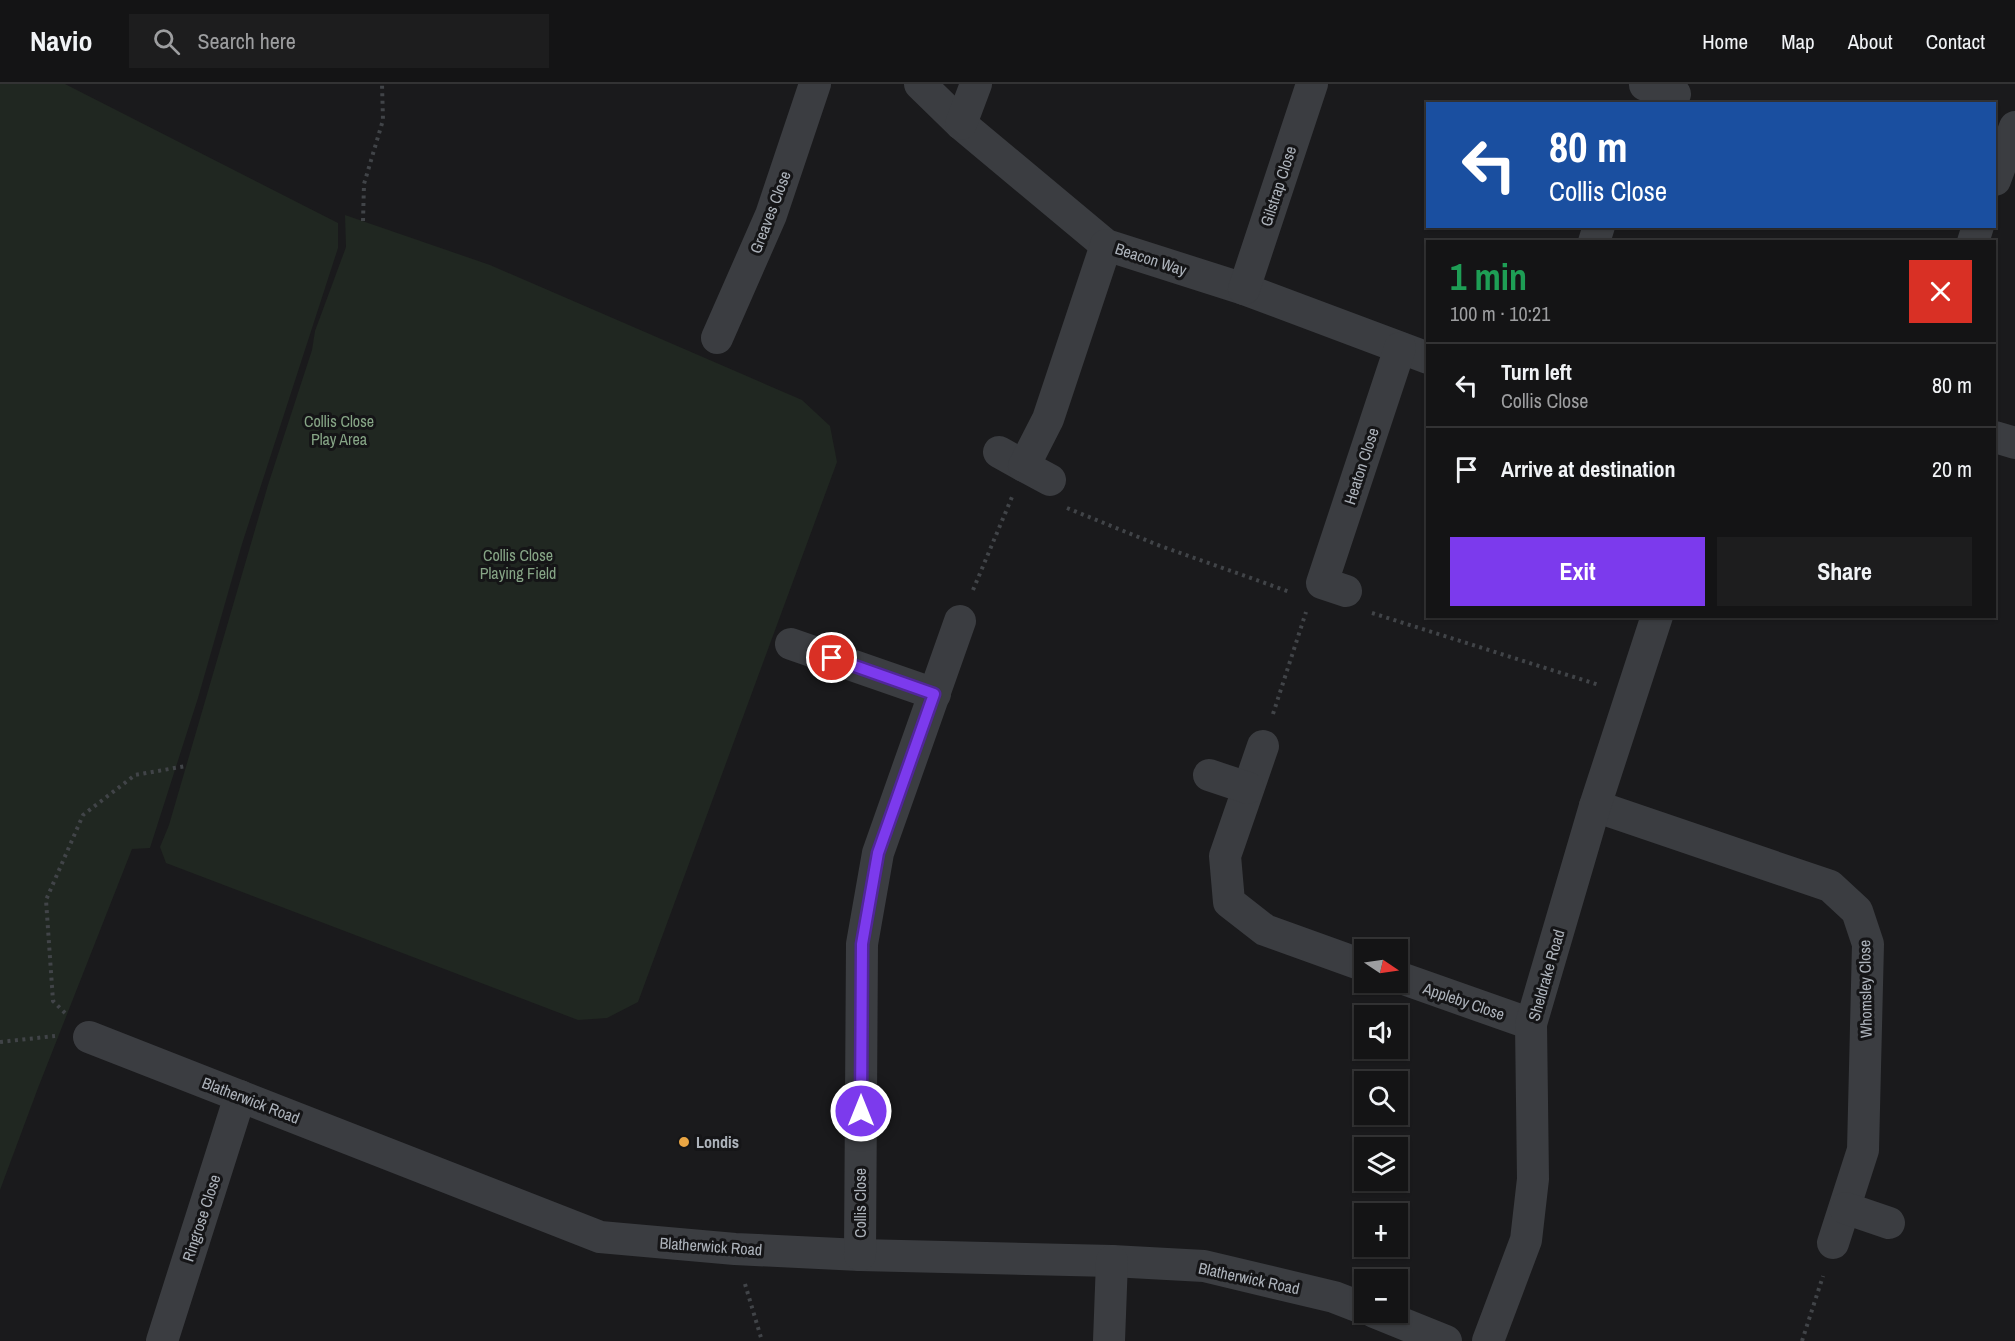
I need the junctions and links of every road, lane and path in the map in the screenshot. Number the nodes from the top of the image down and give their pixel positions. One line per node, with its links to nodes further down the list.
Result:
1 (382, 84): 12 (path)
2 (815, 84): 15 (street, Greaves Close)
3 (920, 84): 9 (street, Beacon Way)
4 (976, 84): 9 (street)
5 (1312, 84): 14 (street, Gilstrap Close)
6 (1643, 84): 7 (street); 8 (street)
7 (1675, 94)
8 (1639, 102)
9 (961, 124): 13 (street, Beacon Way)
10 (2015, 127): 11 (street)
11 (1996, 177)
12 (363, 221)
13 (1106, 245): 14 (street, Beacon Way); 19 (street)
14 (1244, 289): 16 (street, Beacon Way)
15 (717, 338)
16 (1414, 353): 20 (street, Heaton Close)
17 (1996, 437): 18 (street)
18 (2015, 443)
19 (1033, 476): 20 (path); 22 (path)
20 (1319, 587): 25 (path); 26 (path)
21 (1657, 618): 25 (street, Sheldrake Road)
22 (960, 621): 24 (street, Collis Close)
23 (791, 644): 24 (street)
24 (934, 694): 41 (street, Collis Close)
25 (1631, 695): 30 (street, Sheldrake Road)
26 (1263, 746): 29 (street)
27 (186, 766): 34 (path)
28 (1209, 775): 29 (street)
29 (1248, 788): 31 (street)
30 (1594, 806): 33 (street, Sheldrake Road); 37 (street, Whomsley Close)
31 (1354, 962)
32 (1408, 981): 33 (street, Appleby Close)
33 (1531, 1024): 49 (street, Sheldrake Road)
34 (89, 1038): 35 (path); 36 (street, Blatherwick Road)
35 (0, 1042)
36 (240, 1096): 40 (street, Blatherwick Road); 45 (street, Ringrose Close)
37 (1845, 1208): 38 (street); 39 (street, Whomsley Close)
38 (1888, 1223)
39 (1833, 1243): 50 (path)
40 (735, 1249): 41 (street, Blatherwick Road); 46 (path)
41 (860, 1255): 42 (street, Blatherwick Road)
42 (1112, 1260): 43 (street, Blatherwick Road); 47 (street)
43 (1354, 1305)
44 (1401, 1323): 48 (street)
45 (162, 1341)
46 (762, 1341)
47 (1108, 1341)
48 (1446, 1341)
49 (1488, 1341)
50 (1802, 1341)

